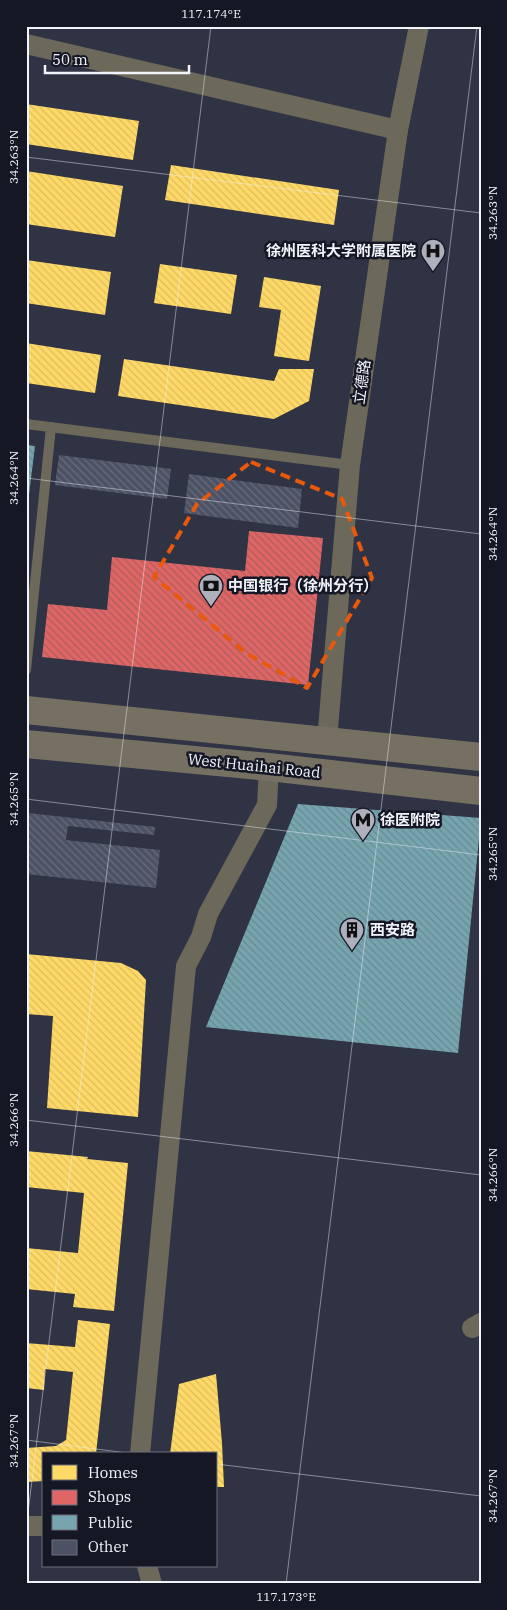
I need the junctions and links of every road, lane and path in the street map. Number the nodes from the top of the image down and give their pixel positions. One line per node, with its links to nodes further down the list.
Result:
1 (419, 26): 3 (street, 立德路)
2 (26, 44): 3 (street)
3 (398, 130): 6 (street, 立德路)
4 (26, 424): 5 (lane)
5 (51, 427): 6 (lane); 7 (lane)
6 (350, 465): 9 (street, 立德路)
7 (26, 670)
8 (26, 710): 9 (main road)
9 (327, 741): 11 (main road)
10 (26, 744): 12 (main road, West Huaihai Road)
11 (481, 757)
12 (269, 767): 13 (main road, West Huaihai Road); 14 (street)
13 (481, 791)
14 (140, 1452)
15 (26, 1526): 16 (street)
16 (42, 1526)
17 (148, 1568): 18 (street)
18 (152, 1584)

